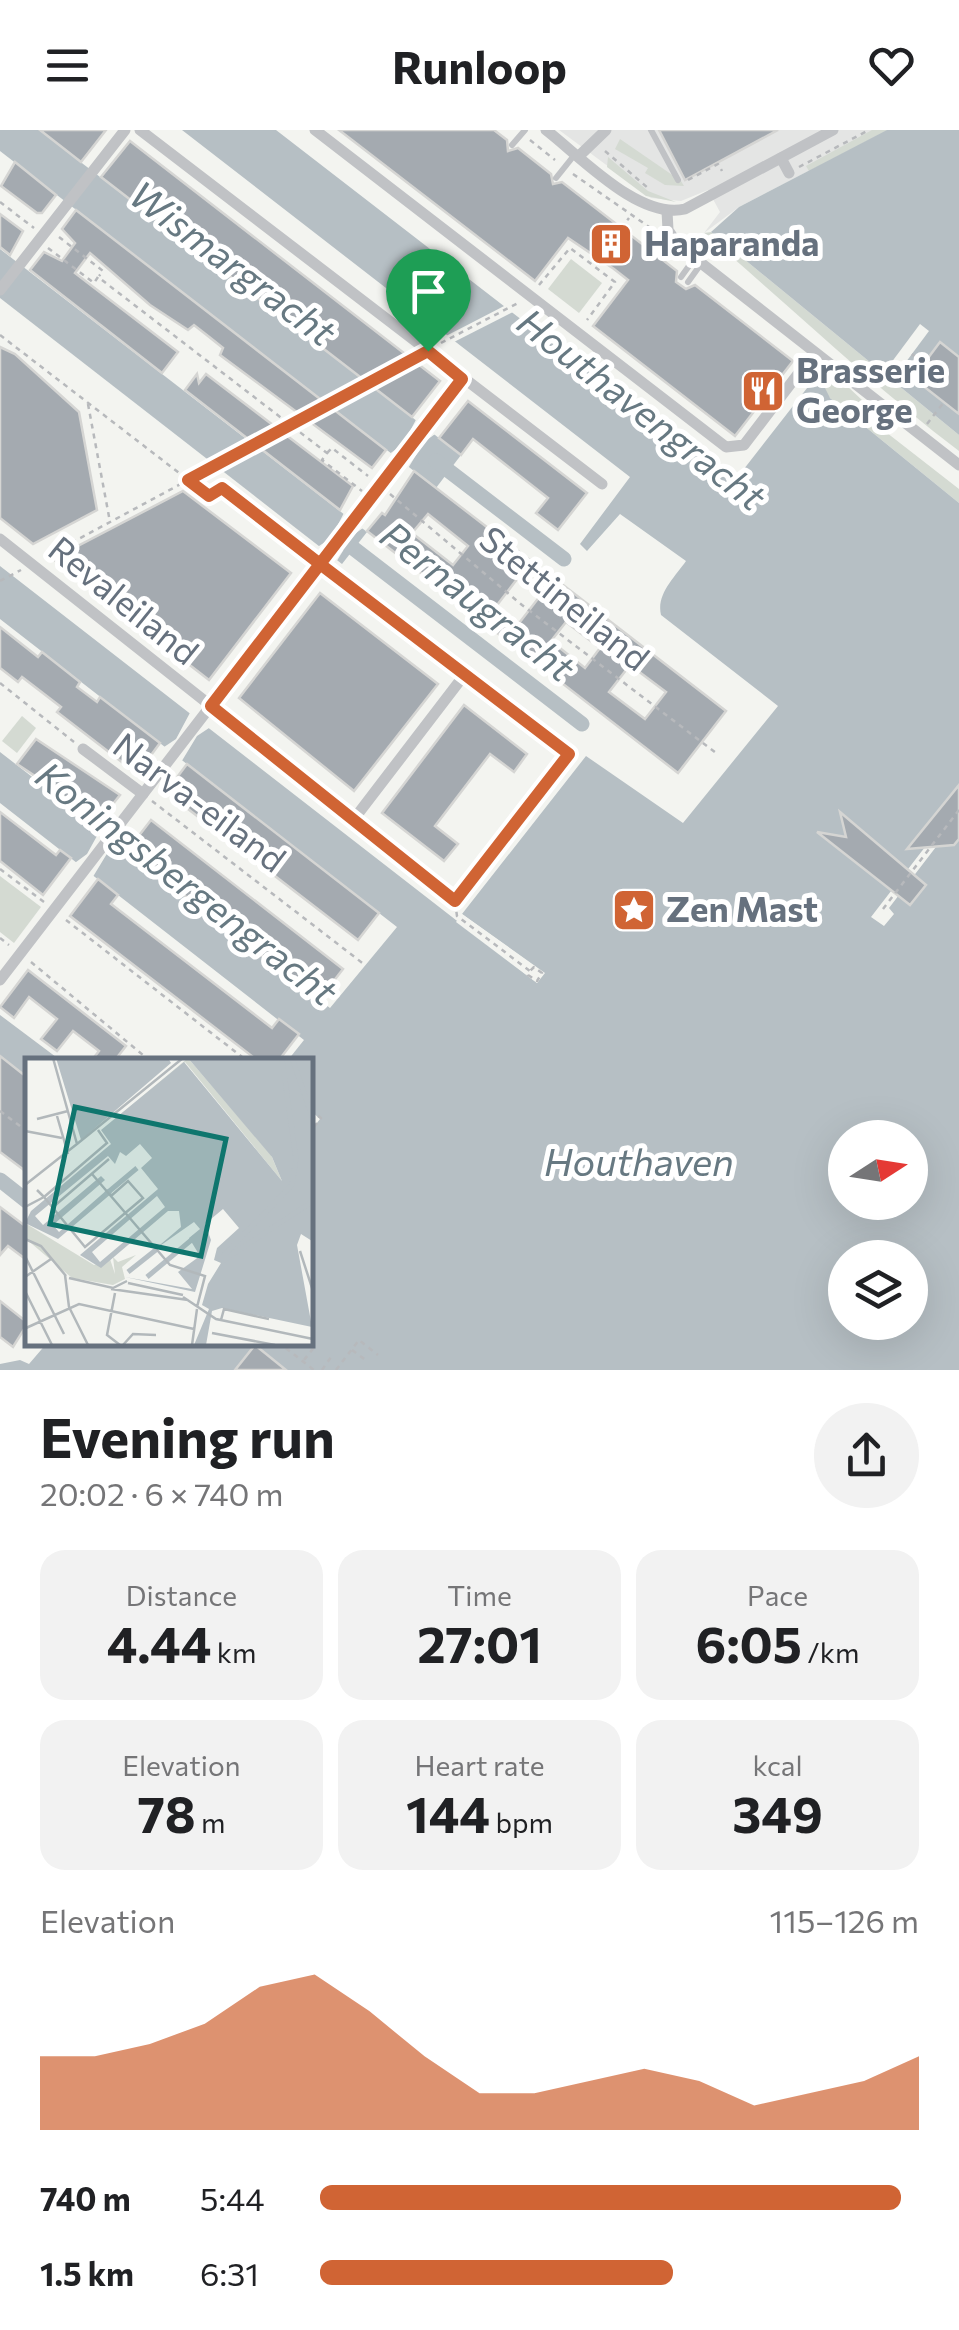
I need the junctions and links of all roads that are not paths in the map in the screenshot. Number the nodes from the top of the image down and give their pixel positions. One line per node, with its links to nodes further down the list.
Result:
1 (125, 130): 18 (street)
2 (140, 130): 20 (street)
3 (316, 130): 19 (street)
4 (525, 130): 9 (lane)
5 (546, 130): 10 (street)
6 (606, 130): 10 (street)
7 (651, 130): 14 (lane)
8 (833, 130): 11 (street)
9 (512, 144)
10 (577, 154): 13 (lane); 15 (street)
11 (782, 158): 12 (street); 15 (street)
12 (789, 173)
13 (556, 178)
14 (678, 180)
15 (667, 211): 16 (street)
16 (698, 262): 17 (lane); 19 (street)
17 (684, 279)
18 (0, 290)
19 (814, 354): 21 (street)
20 (462, 379): 22 (street); 24 (street, Revaleiland)
21 (959, 465)
22 (602, 484)
23 (0, 539): 25 (street, Revaleiland)
24 (322, 562): 25 (street, Revaleiland); 25 (street, Revaleiland)
25 (207, 711): 27 (street)
26 (84, 749): 27 (street, Narva-eiland)
27 (143, 794): 28 (street)
28 (0, 980)

